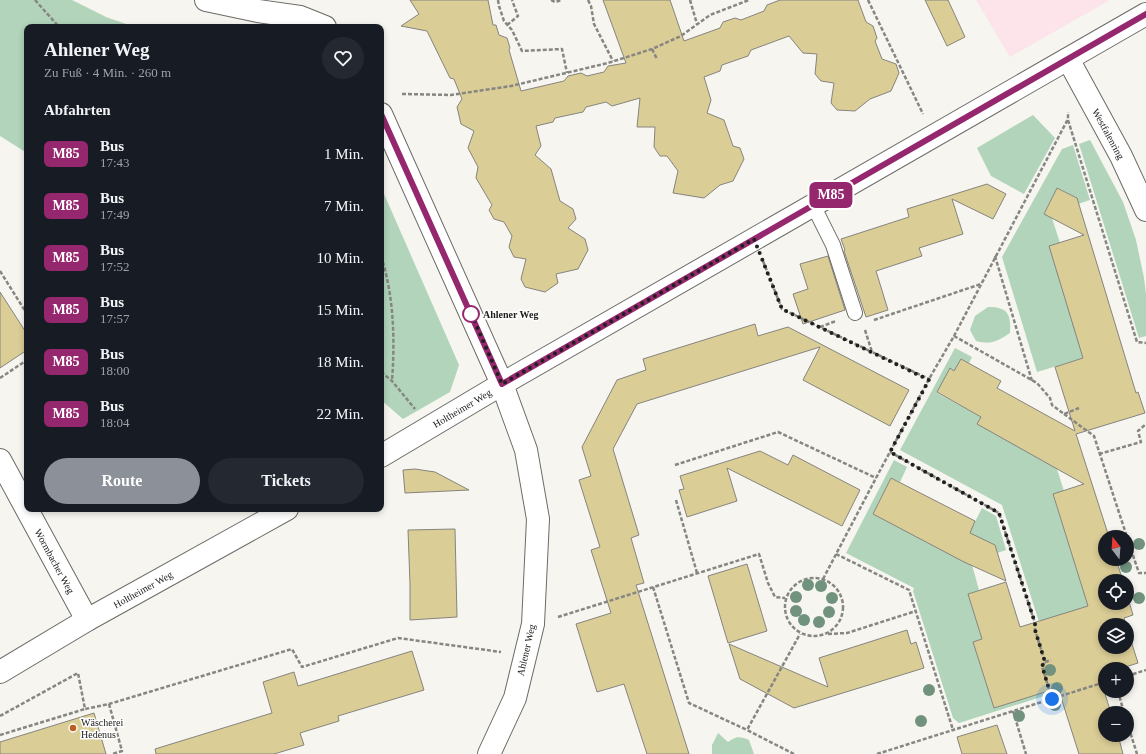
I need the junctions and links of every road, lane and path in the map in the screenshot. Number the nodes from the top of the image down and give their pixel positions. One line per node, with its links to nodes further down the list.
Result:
1 (35, 0): 13 (path)
2 (206, 0): 14 (street)
3 (504, 0): 11 (path)
4 (512, 0): 15 (path)
5 (551, 0): 6 (path)
6 (562, 0)
7 (588, 0): 20 (path)
8 (690, 0): 16 (path)
9 (749, 0): 16 (path)
10 (868, 0): 24 (path)
11 (499, 1): 15 (path)
12 (1146, 14): 19 (street, Holtheimer Weg)
13 (56, 24)
14 (318, 24)
15 (507, 25): 21 (path)
16 (697, 25): 17 (path)
17 (652, 49): 18 (path); 20 (path)
18 (657, 59)
19 (1068, 59): 27 (street, Holtheimer Weg); 28 (street, Westfalenring)
20 (613, 61): 21 (path)
21 (567, 73): 22 (path)
22 (402, 94)
23 (1068, 112): 25 (path)
24 (923, 115)
25 (1068, 119): 30 (path); 37 (path)
26 (384, 122): 45 (street, Ahlener Weg)
27 (814, 205): 29 (street, Holtheimer Weg); 35 (lane)
28 (1146, 210)
29 (754, 239): 38 (path); 45 (street, Holtheimer Weg)
30 (995, 256): 33 (path); 44 (path)
31 (384, 266): 43 (path)
32 (0, 271): 34 (path)
33 (981, 284): 35 (path); 36 (path)
34 (24, 309)
35 (859, 318): 38 (path)
36 (954, 336): 42 (path); 44 (path)
37 (1146, 343)
38 (872, 352): 42 (path)
39 (24, 362): 41 (path)
40 (384, 374): 43 (path)
41 (0, 378)
42 (929, 380): 50 (path)
43 (392, 381): 47 (path)
44 (1032, 381): 48 (path)
45 (502, 384): 51 (street, Holtheimer Weg); 70 (street, Ahlener Weg)
46 (1079, 408): 48 (path)
47 (416, 410)
48 (1064, 414): 52 (path)
49 (1146, 424): 52 (path)
50 (890, 452): 55 (path); 75 (path)
51 (384, 454)
52 (1099, 454): 60 (path)
53 (0, 460): 57 (street, Wormbacher Weg)
54 (676, 465): 55 (path)
55 (876, 478): 61 (path)
56 (676, 500): 63 (path)
57 (24, 504)
58 (28, 512): 69 (street, Wormbacher Weg)
59 (282, 512): 69 (street, Holtheimer Weg)
60 (1125, 530)
61 (836, 554): 65 (path); 68 (path)
62 (1134, 558): 64 (path)
63 (697, 573): 66 (path); 67 (path)
64 (1146, 573)
65 (823, 579): 67 (path); 72 (path)
66 (653, 587): 70 (path); 85 (path)
67 (785, 598): 71 (path)
68 (916, 611): 72 (path); 86 (path)
69 (87, 620): 77 (street, Holtheimer Weg)
70 (533, 624): 73 (street, Ahlener Weg)
71 (800, 634): 72 (path); 85 (path)
72 (827, 634)
73 (525, 655): 81 (path); 90 (street, Ahlener Weg)
74 (1051, 660): 75 (path)
75 (1045, 662): 80 (path)
76 (1146, 670): 78 (path)
77 (0, 672)
78 (1134, 674)
79 (1098, 684): 80 (path)
80 (1052, 699): 83 (path)
81 (108, 704): 82 (path); 89 (path)
82 (85, 709): 84 (path); 87 (path)
83 (1012, 711): 86 (path); 93 (path)
84 (0, 716)
85 (747, 730): 91 (path)
86 (953, 730): 92 (path)
87 (0, 735)
88 (1133, 742): 94 (path)
89 (112, 754)
90 (489, 754)
91 (794, 754)
92 (877, 754)
93 (1026, 754)
94 (1136, 754)

